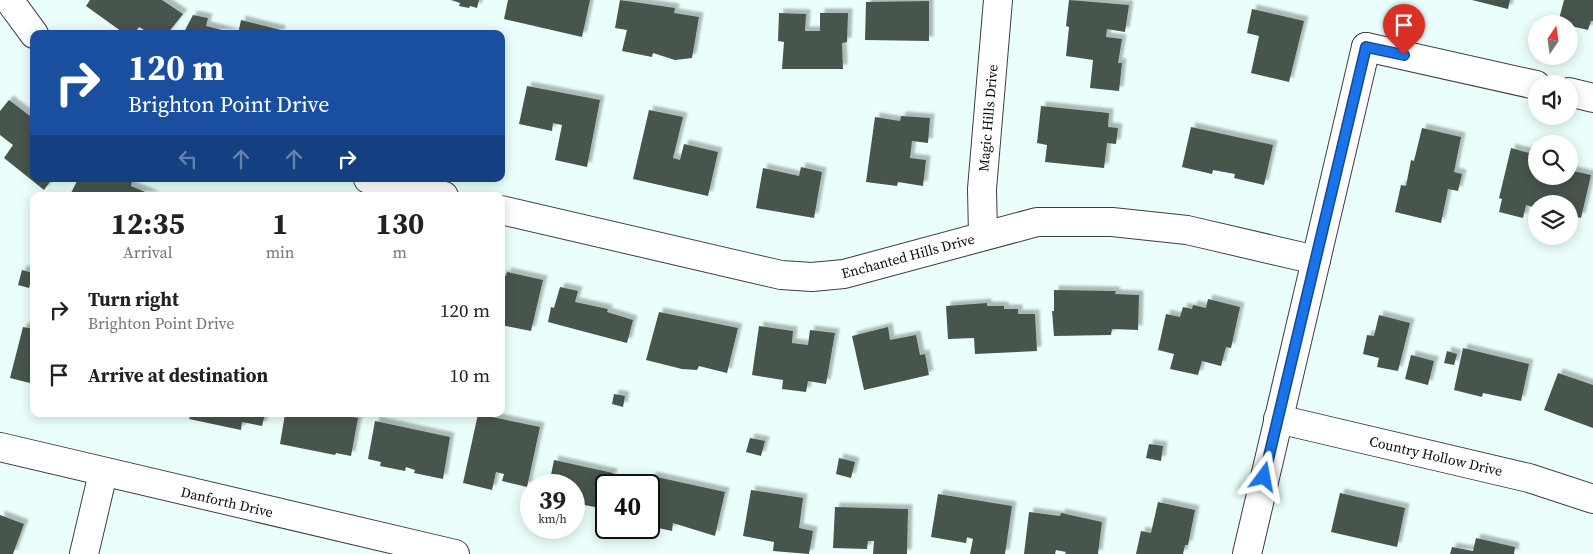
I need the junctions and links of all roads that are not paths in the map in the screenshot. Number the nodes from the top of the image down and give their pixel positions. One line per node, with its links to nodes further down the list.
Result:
1 (9, 0): 3 (street)
2 (998, 0): 10 (street, Magic Hills Drive)
3 (31, 30)
4 (1528, 83): 11 (street)
5 (1578, 94): 6 (street)
6 (1593, 98)
7 (381, 182): 8 (street)
8 (426, 192)
9 (505, 211): 10 (street, Enchanted Hills Drive)
10 (983, 236): 11 (street, Enchanted Hills Drive)
11 (1316, 260): 12 (street)
12 (1278, 419): 15 (street, Country Hollow Drive); 19 (street)
13 (0, 447): 14 (street, Danforth Drive)
14 (102, 473): 16 (street, Danforth Drive); 17 (street)
15 (1593, 499)
16 (402, 548): 18 (street, Danforth Drive)
17 (84, 554)
18 (455, 554)
19 (1247, 554)

